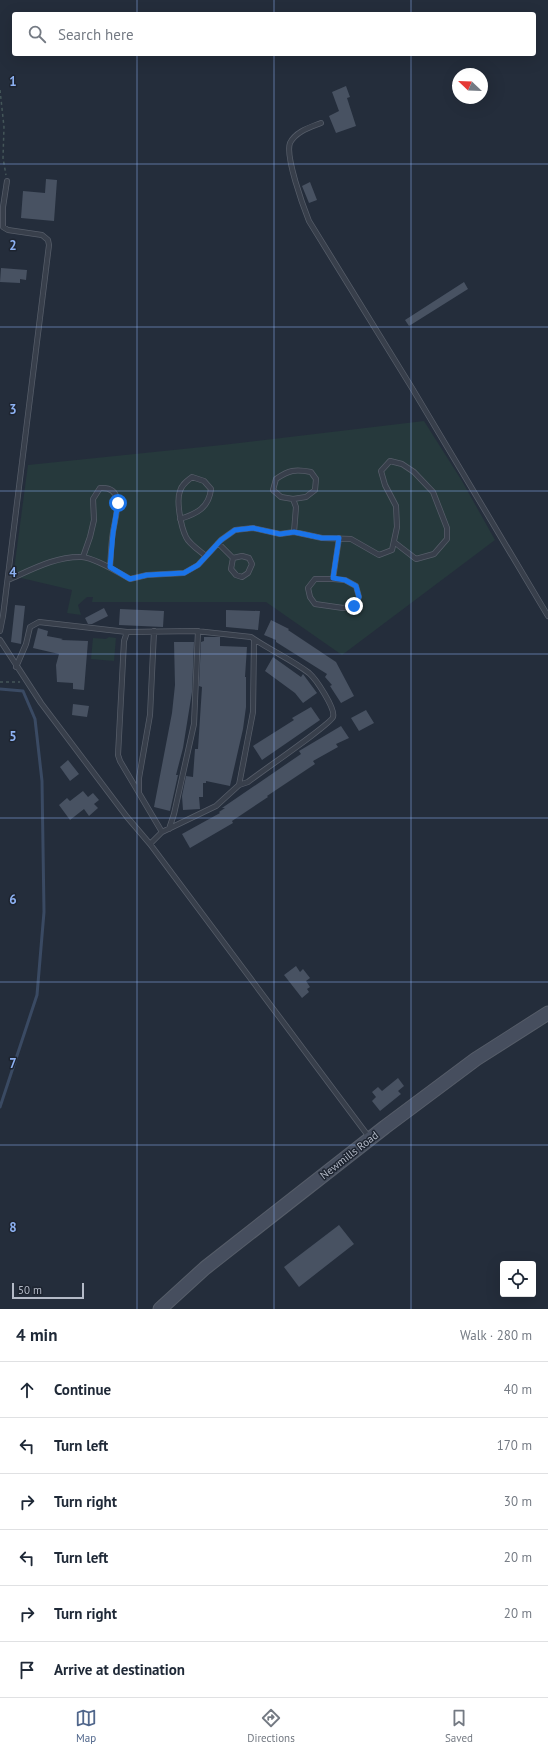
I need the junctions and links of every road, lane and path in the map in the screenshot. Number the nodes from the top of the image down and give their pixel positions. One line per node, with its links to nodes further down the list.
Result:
1 (0, 90): 3 (path)
2 (321, 123): 17 (lane)
3 (7, 181): 4 (lane)
4 (2, 228): 16 (lane)
5 (293, 499): 5 (lane); 7 (lane)
6 (180, 519): 6 (lane); 11 (lane)
7 (294, 532): 8 (lane); 10 (lane)
8 (339, 538): 9 (lane); 15 (lane)
9 (394, 542): 9 (lane)
10 (218, 544): 11 (lane); 13 (lane)
11 (206, 556): 14 (lane)
12 (83, 557): 14 (lane); 14 (lane); 16 (lane)
13 (233, 558): 13 (lane)
14 (110, 567)
15 (333, 578): 15 (lane)
16 (8, 580): 18 (lane)
17 (548, 616)
18 (0, 631)
19 (154, 631): 20 (lane); 21 (lane); 28 (lane)
20 (198, 631): 22 (lane); 29 (lane)
21 (127, 632): 24 (lane); 28 (lane)
22 (254, 639): 27 (lane); 27 (lane)
23 (0, 640): 24 (lane)
24 (16, 667): 26 (lane)
25 (0, 682): 26 (path)
26 (27, 682): 31 (lane)
27 (239, 785): 29 (lane)
28 (139, 794): 30 (lane)
29 (169, 829): 30 (lane)
30 (162, 832): 31 (lane)
31 (150, 844): 33 (lane)
32 (548, 1013): 33 (street, Newmills Road)
33 (370, 1139): 34 (street, Newmills Road)
34 (160, 1309)

